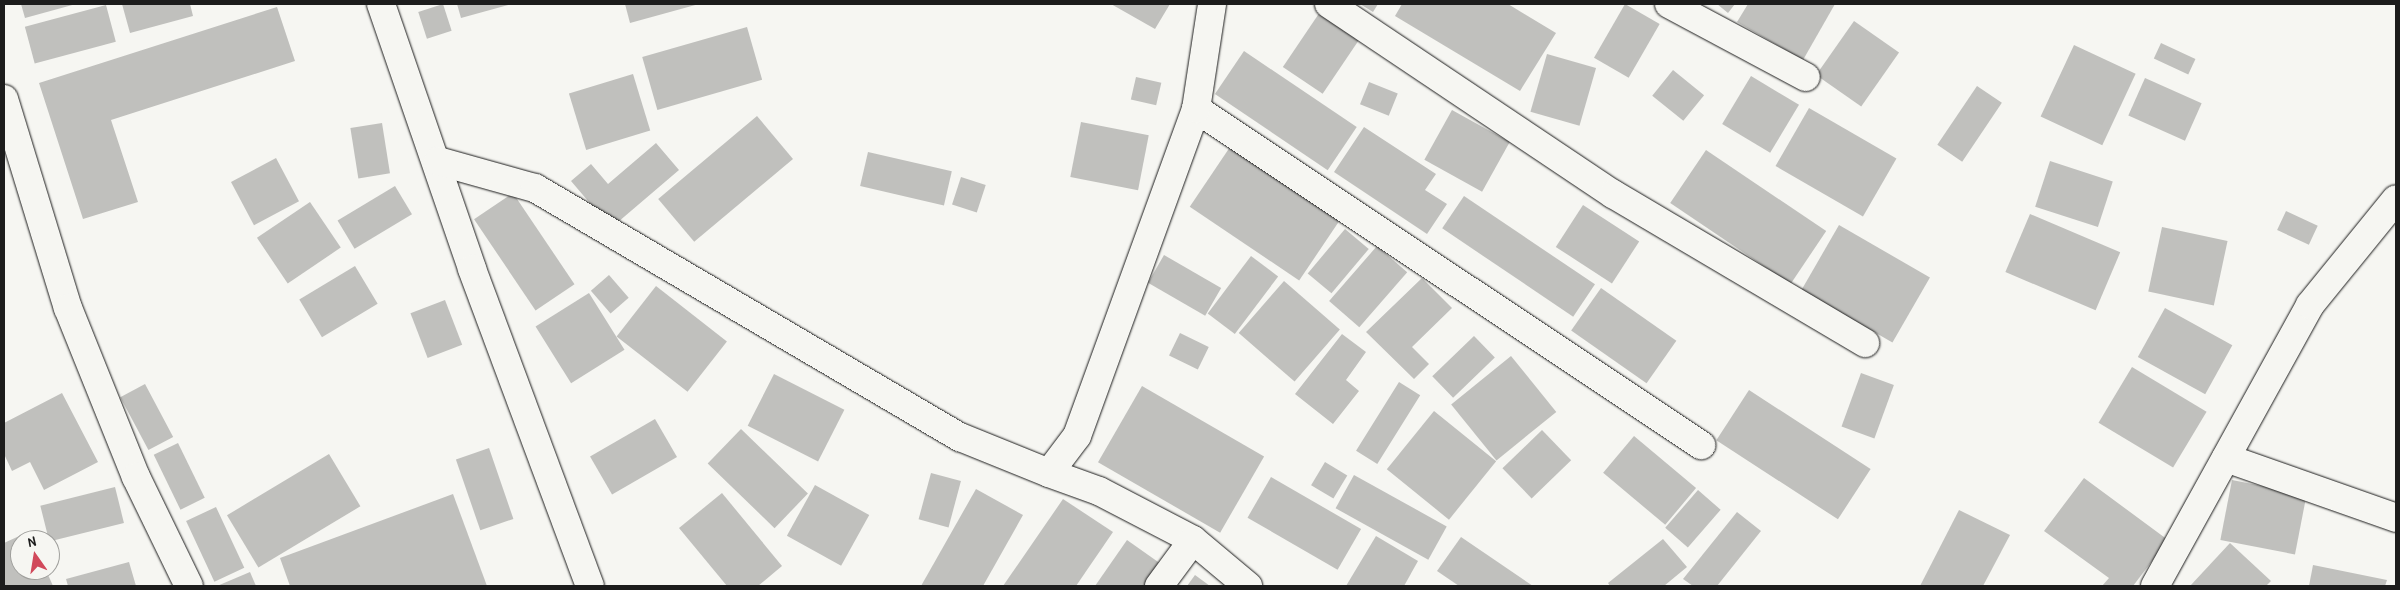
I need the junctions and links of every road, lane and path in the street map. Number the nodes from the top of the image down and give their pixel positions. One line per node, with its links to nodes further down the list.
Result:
1 (381, 4): 8 (street)
2 (1212, 4): 7 (street)
3 (1329, 4): 10 (street)
4 (1669, 4): 5 (street)
5 (1806, 77)
6 (4, 99): 16 (street)
7 (1196, 109): 11 (street); 13 (street)
8 (438, 161): 13 (street); 17 (street)
9 (2396, 199): 12 (street)
10 (1865, 343)
11 (1701, 446)
12 (2226, 458): 14 (street); 20 (street)
13 (1049, 473): 15 (street)
14 (2396, 518)
15 (1193, 540): 18 (street); 19 (street)
16 (189, 586)
17 (590, 586)
18 (1159, 586)
19 (1248, 586)
20 (2155, 586)

